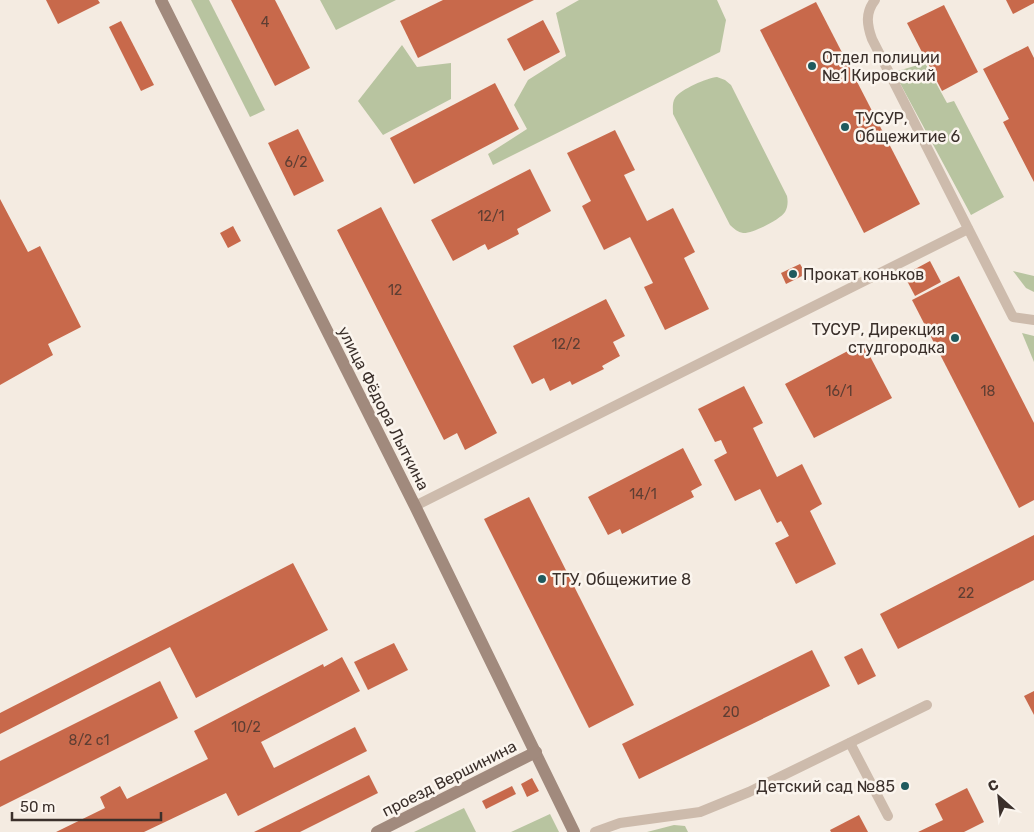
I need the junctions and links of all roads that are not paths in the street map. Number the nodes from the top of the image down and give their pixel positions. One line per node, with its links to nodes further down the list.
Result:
1 (161, 0): 5 (street, улица Фёдора Лыткина)
2 (875, 0): 3 (lane)
3 (968, 229): 4 (lane); 5 (lane)
4 (1034, 320)
5 (415, 506): 8 (street, улица Фёдора Лыткина)
6 (927, 705): 7 (lane)
7 (850, 743): 9 (lane); 12 (lane)
8 (536, 752): 10 (street, проезд Вершинина); 11 (street, улица Фёдора Лыткина)
9 (888, 816)
10 (377, 832)
11 (574, 832)
12 (595, 832)

